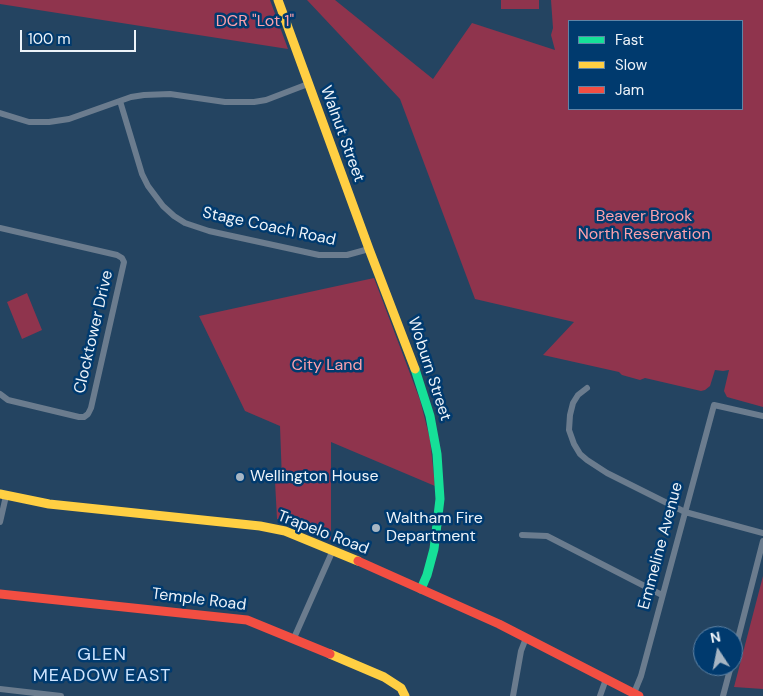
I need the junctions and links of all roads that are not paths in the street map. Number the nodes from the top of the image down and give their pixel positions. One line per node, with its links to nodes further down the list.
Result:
1 (278, 0): 2 (street, Walnut Street)
2 (308, 84): 3 (street); 6 (street, Walnut Street)
3 (120, 101): 4 (street); 6 (street, Stage Coach Road)
4 (0, 114)
5 (0, 228): 9 (street, Clocktower Drive)
6 (369, 250): 7 (street, Walnut Street)
7 (380, 278): 18 (street, Woburn Street)
8 (587, 388): 12 (street)
9 (0, 394)
10 (763, 416): 12 (street, Emmeline Avenue)
11 (3, 495): 13 (street); 17 (street, Trapelo Road)
12 (685, 512): 14 (street); 20 (street, Emmeline Avenue)
13 (0, 522)
14 (763, 533)
15 (522, 535): 20 (street)
16 (763, 542): 21 (street)
17 (333, 550): 18 (street, Trapelo Road); 22 (street)
18 (420, 589): 23 (street, Trapelo Road)
19 (0, 594): 22 (street, Temple Road)
20 (662, 595): 27 (street, Emmeline Avenue)
21 (741, 626)
22 (294, 638): 29 (street, Temple Road)
23 (526, 638): 25 (street, Trapelo Road); 30 (street)
24 (728, 676): 32 (street)
25 (606, 679): 27 (street, Trapelo Road); 31 (street)
26 (0, 690): 28 (street)
27 (636, 695)
28 (62, 696)
29 (405, 696)
30 (513, 696)
31 (600, 696)
32 (723, 696)

